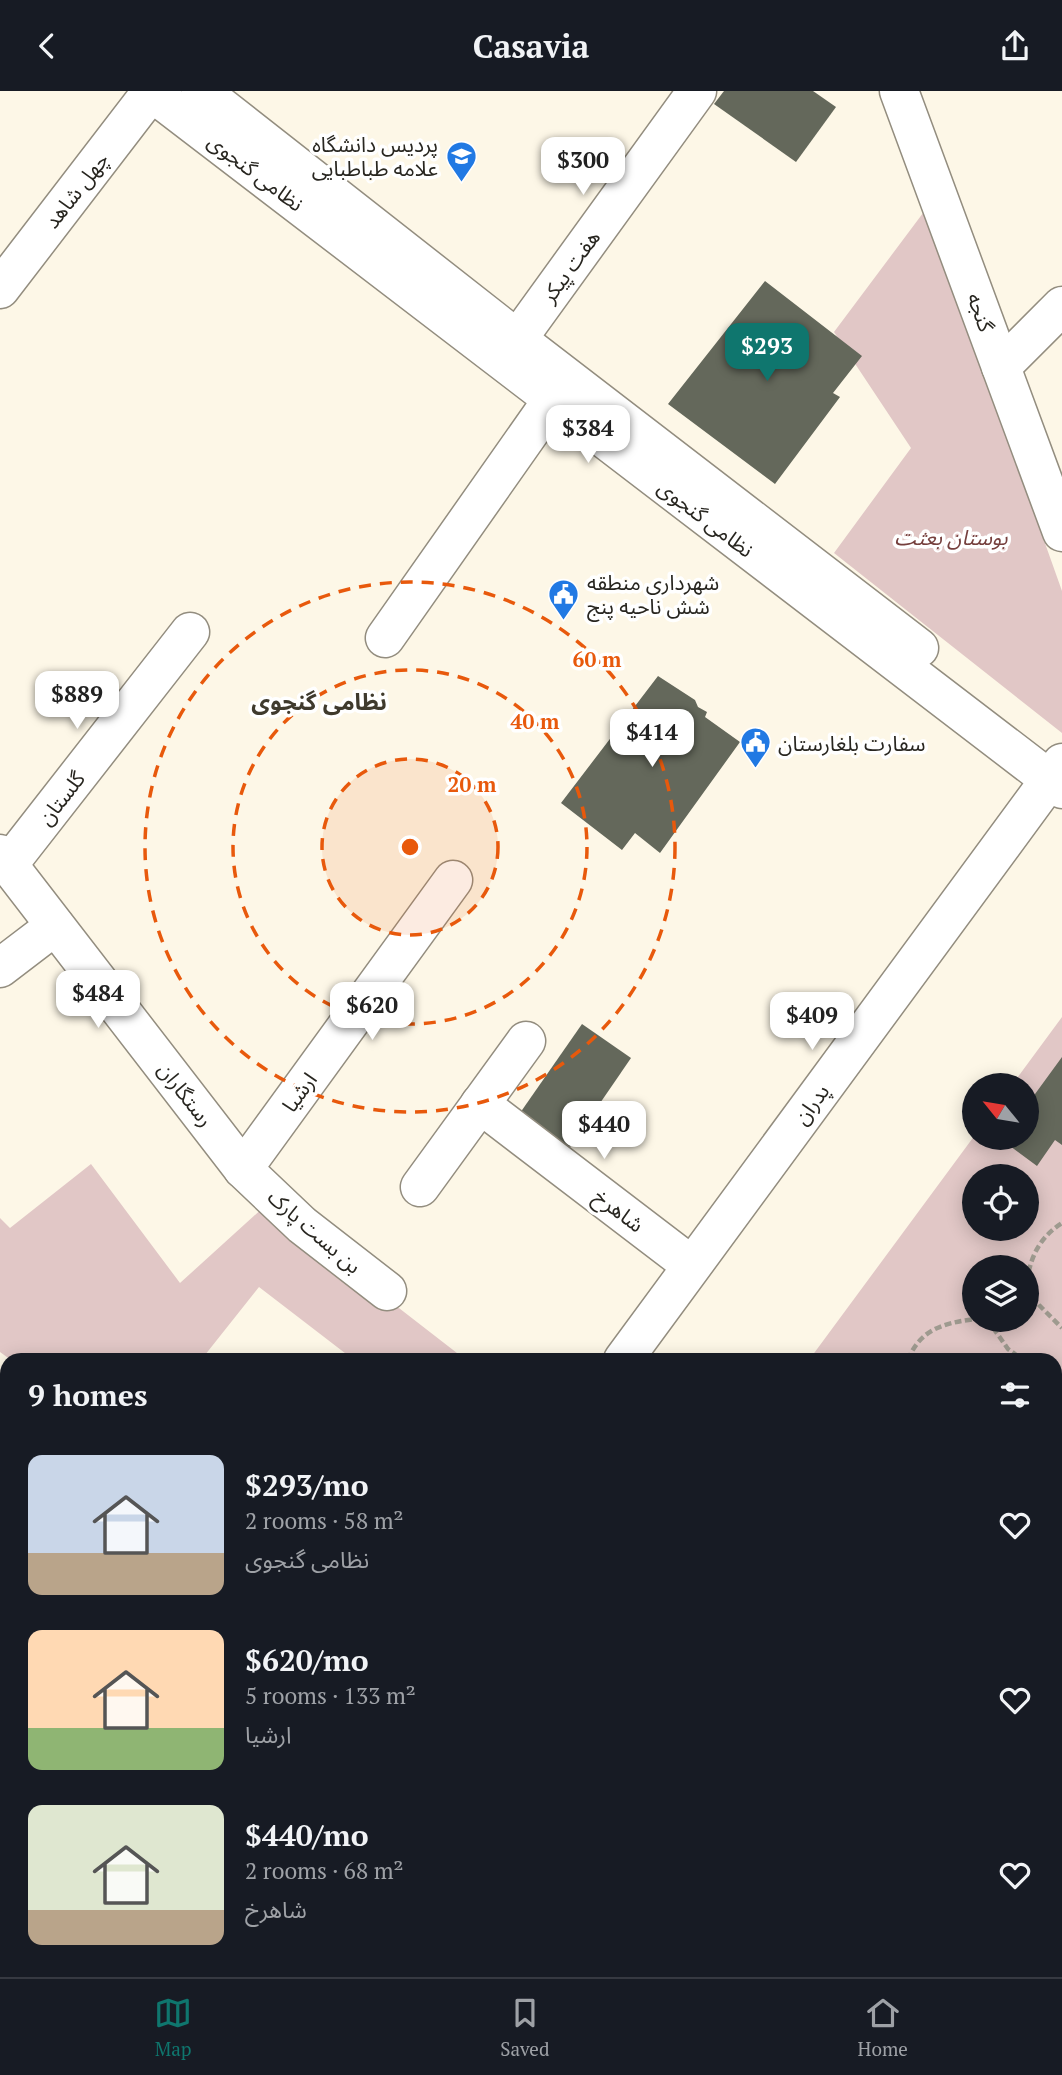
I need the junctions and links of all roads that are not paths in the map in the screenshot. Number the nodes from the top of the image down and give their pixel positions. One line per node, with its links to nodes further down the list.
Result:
1 (151, 91): 5 (street, چهل شاهد); 7 (street, نظامی گنجوی)
2 (201, 91): 7 (street, نظامی گنجوی)
3 (696, 91): 7 (street, هفت پیکر)
4 (899, 91): 8 (street, گنجه)
5 (0, 289)
6 (1062, 306): 8 (street)
7 (509, 350): 9 (street, نظامی گنجوی)
8 (1001, 367): 10 (street, گنجه)
9 (561, 388): 12 (street); 13 (street, نظامی گنجوی)
10 (1062, 532)
11 (190, 632): 14 (street, گلستان)
12 (385, 638)
13 (1059, 773): 22 (street, پدران)
14 (4, 859): 16 (street, رستگاران)
15 (453, 880): 20 (street, ارشیا)
16 (55, 926): 17 (street); 20 (street, رستگاران)
17 (0, 968)
18 (526, 1041): 19 (street)
19 (480, 1104): 21 (street); 22 (street, شاهرخ)
20 (243, 1169): 23 (street, بن بست پارک)
21 (419, 1187)
22 (691, 1265): 24 (street, پدران)
23 (387, 1291)
24 (627, 1353)

